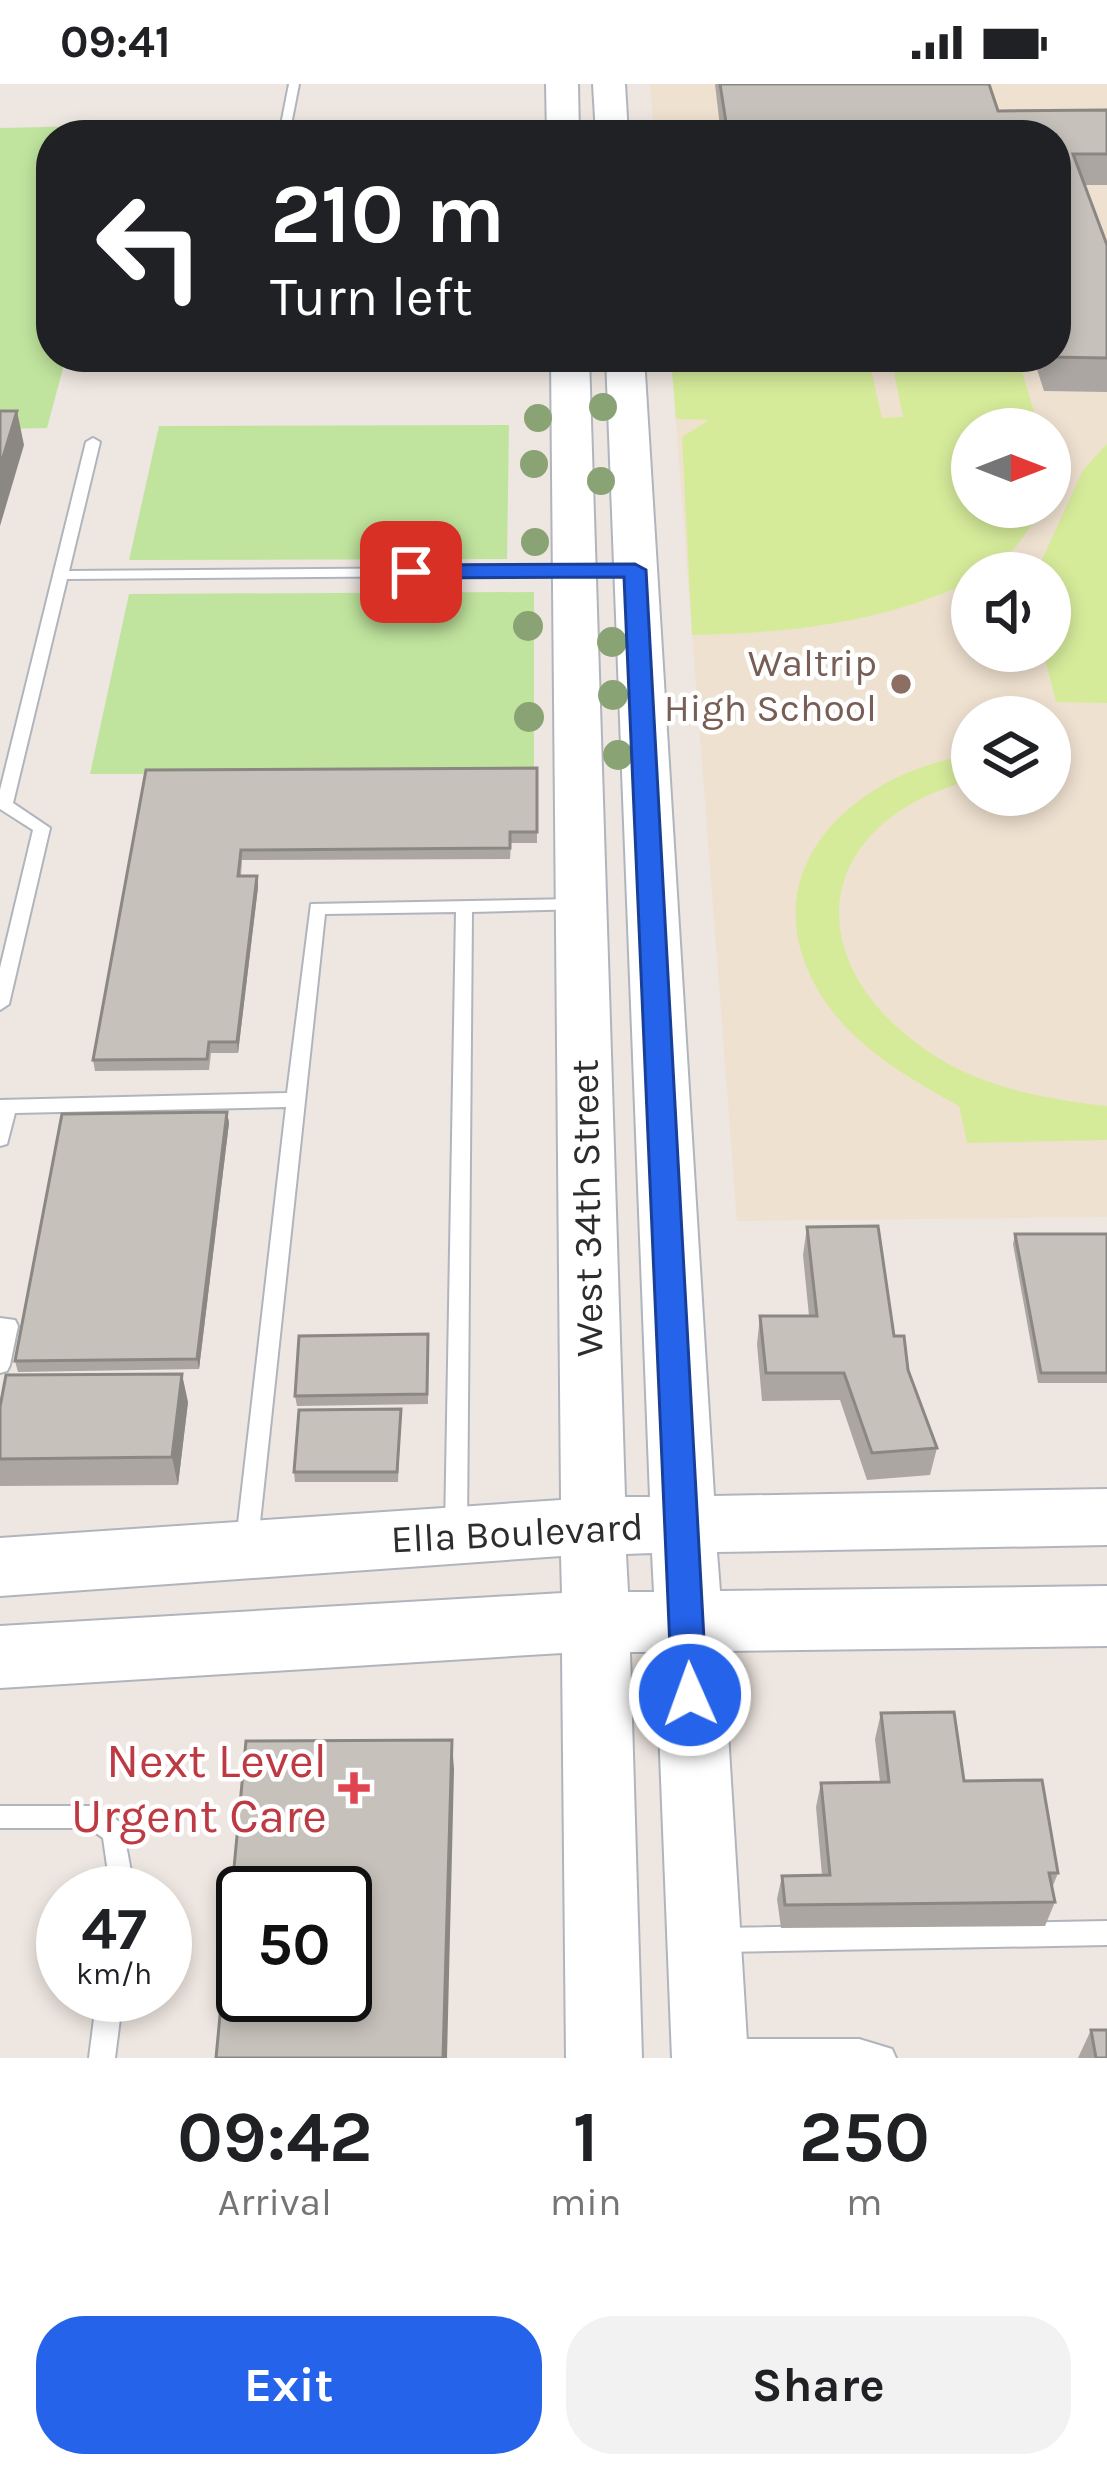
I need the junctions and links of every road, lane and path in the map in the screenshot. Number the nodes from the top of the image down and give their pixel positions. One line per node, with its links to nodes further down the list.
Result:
1 (294, 84): 4 (lane)
2 (562, 84): 5 (main road)
3 (609, 84): 6 (main road)
4 (287, 120)
5 (563, 120)
6 (611, 120)
7 (570, 372): 11 (main road, West 34th Street)
8 (626, 372): 10 (main road, West 34th Street)
9 (92, 442): 12 (lane)
10 (635, 570): 11 (main road); 15 (main road, West 34th Street)
11 (576, 571): 12 (lane); 14 (main road, West 34th Street)
12 (60, 575): 13 (lane)
13 (2, 802): 17 (lane)
14 (580, 904): 15 (main road); 16 (lane); 25 (main road, West 34th Street)
15 (650, 904): 24 (main road, West 34th Street)
16 (464, 906): 18 (lane); 26 (lane)
17 (0, 1004)
18 (296, 1100): 19 (lane); 27 (lane)
19 (3, 1107): 20 (lane)
20 (0, 1139)
21 (0, 1326): 22 (lane)
22 (0, 1365)
23 (1107, 1517): 24 (main road, Ella Boulevard)
24 (680, 1523): 25 (main road, Ella Boulevard); 30 (main road, West 34th Street)
25 (592, 1526): 26 (main road, Ella Boulevard); 31 (main road, West 34th Street)
26 (456, 1535): 27 (main road, Ella Boulevard)
27 (246, 1550): 28 (main road, Ella Boulevard)
28 (0, 1567)
29 (1107, 1616): 30 (main road)
30 (686, 1620): 31 (main road); 36 (main road, West 34th Street)
31 (594, 1623): 32 (main road); 40 (main road, West 34th Street)
32 (0, 1657)
33 (0, 1817): 34 (lane)
34 (120, 1866)
35 (1107, 1933): 36 (lane)
36 (703, 1940): 38 (main road, West 34th Street)
37 (107, 2022): 39 (lane)
38 (710, 2055): 41 (lane)
39 (102, 2058)
40 (604, 2058)
41 (883, 2058)

